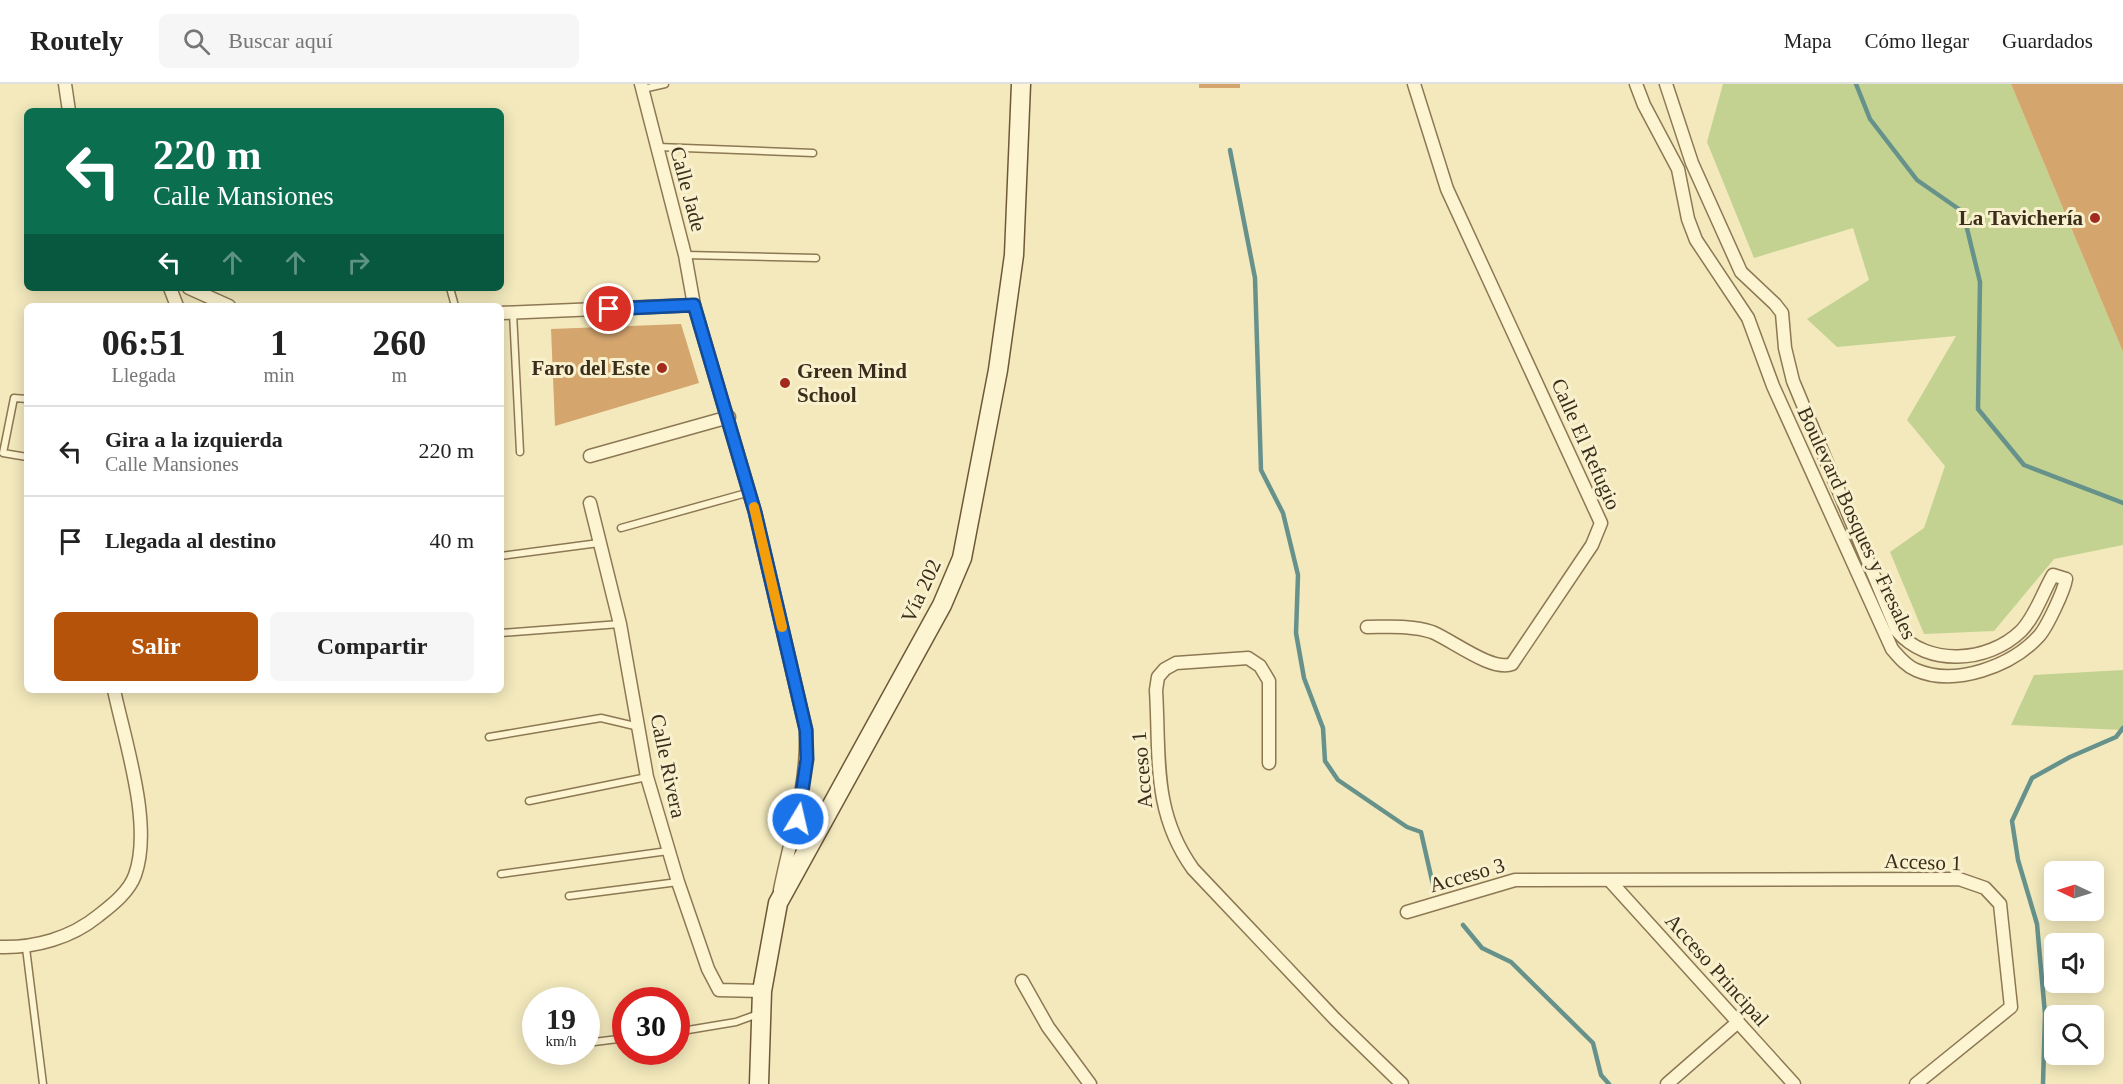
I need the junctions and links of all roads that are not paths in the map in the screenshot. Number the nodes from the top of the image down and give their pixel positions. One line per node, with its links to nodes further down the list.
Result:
1 (65, 84): 8 (street)
2 (665, 84): 7 (lane)
3 (1021, 84): 41 (main road, Vía 202)
4 (1414, 84): 28 (street, Calle El Refugio)
5 (1636, 84): 6 (street, Boulevard Bosques y Fresales)
6 (1665, 84)
7 (642, 86): 9 (street, Calle Jade)
8 (69, 108)
9 (657, 147): 10 (lane); 11 (street, Calle Jade)
10 (813, 153)
11 (685, 255): 12 (lane); 15 (street, Calle Jade)
12 (816, 258)
13 (196, 291): 14 (street)
14 (222, 303)
15 (694, 305): 16 (street); 18 (street, Calle Jade)
16 (507, 313): 19 (lane)
17 (24, 399): 20 (lane)
18 (729, 417): 21 (street); 22 (street, Calle Jade)
19 (520, 452)
20 (24, 456)
21 (590, 456)
22 (750, 492): 24 (lane); 41 (street, Calle Jade)
23 (590, 503): 25 (street, Calle Rivera)
24 (621, 528)
25 (600, 543): 26 (lane); 27 (street, Calle Rivera)
26 (504, 556)
27 (620, 624): 29 (lane); 31 (street, Calle Rivera)
28 (1367, 627)
29 (504, 633)
30 (115, 693): 44 (street)
31 (639, 727): 32 (lane); 34 (street, Calle Rivera)
32 (489, 737)
33 (1269, 763): 53 (street, Acceso 1)
34 (647, 777): 35 (lane); 36 (street, Calle Rivera)
35 (529, 801)
36 (668, 851): 37 (lane); 38 (street, Calle Rivera)
37 (501, 874)
38 (678, 882): 40 (lane); 46 (street, Calle Rivera)
39 (1611, 882): 42 (street, Acceso 3); 48 (street, Acceso Principal); 56 (street, Acceso 1)
40 (569, 896)
41 (778, 903): 46 (main road, Vía 202)
42 (1407, 912)
43 (0, 947): 44 (street)
44 (26, 948): 50 (lane)
45 (1022, 981): 52 (street)
46 (762, 992): 47 (main road, Vía 202)
47 (761, 1013): 49 (lane); 51 (main road, Vía 202)
48 (1738, 1022): 54 (street); 55 (street, Acceso Principal)
49 (690, 1030)
50 (44, 1084)
51 (759, 1084)
52 (1090, 1084)
53 (1402, 1084)
54 (1667, 1084)
55 (1794, 1084)
56 (1916, 1084)

